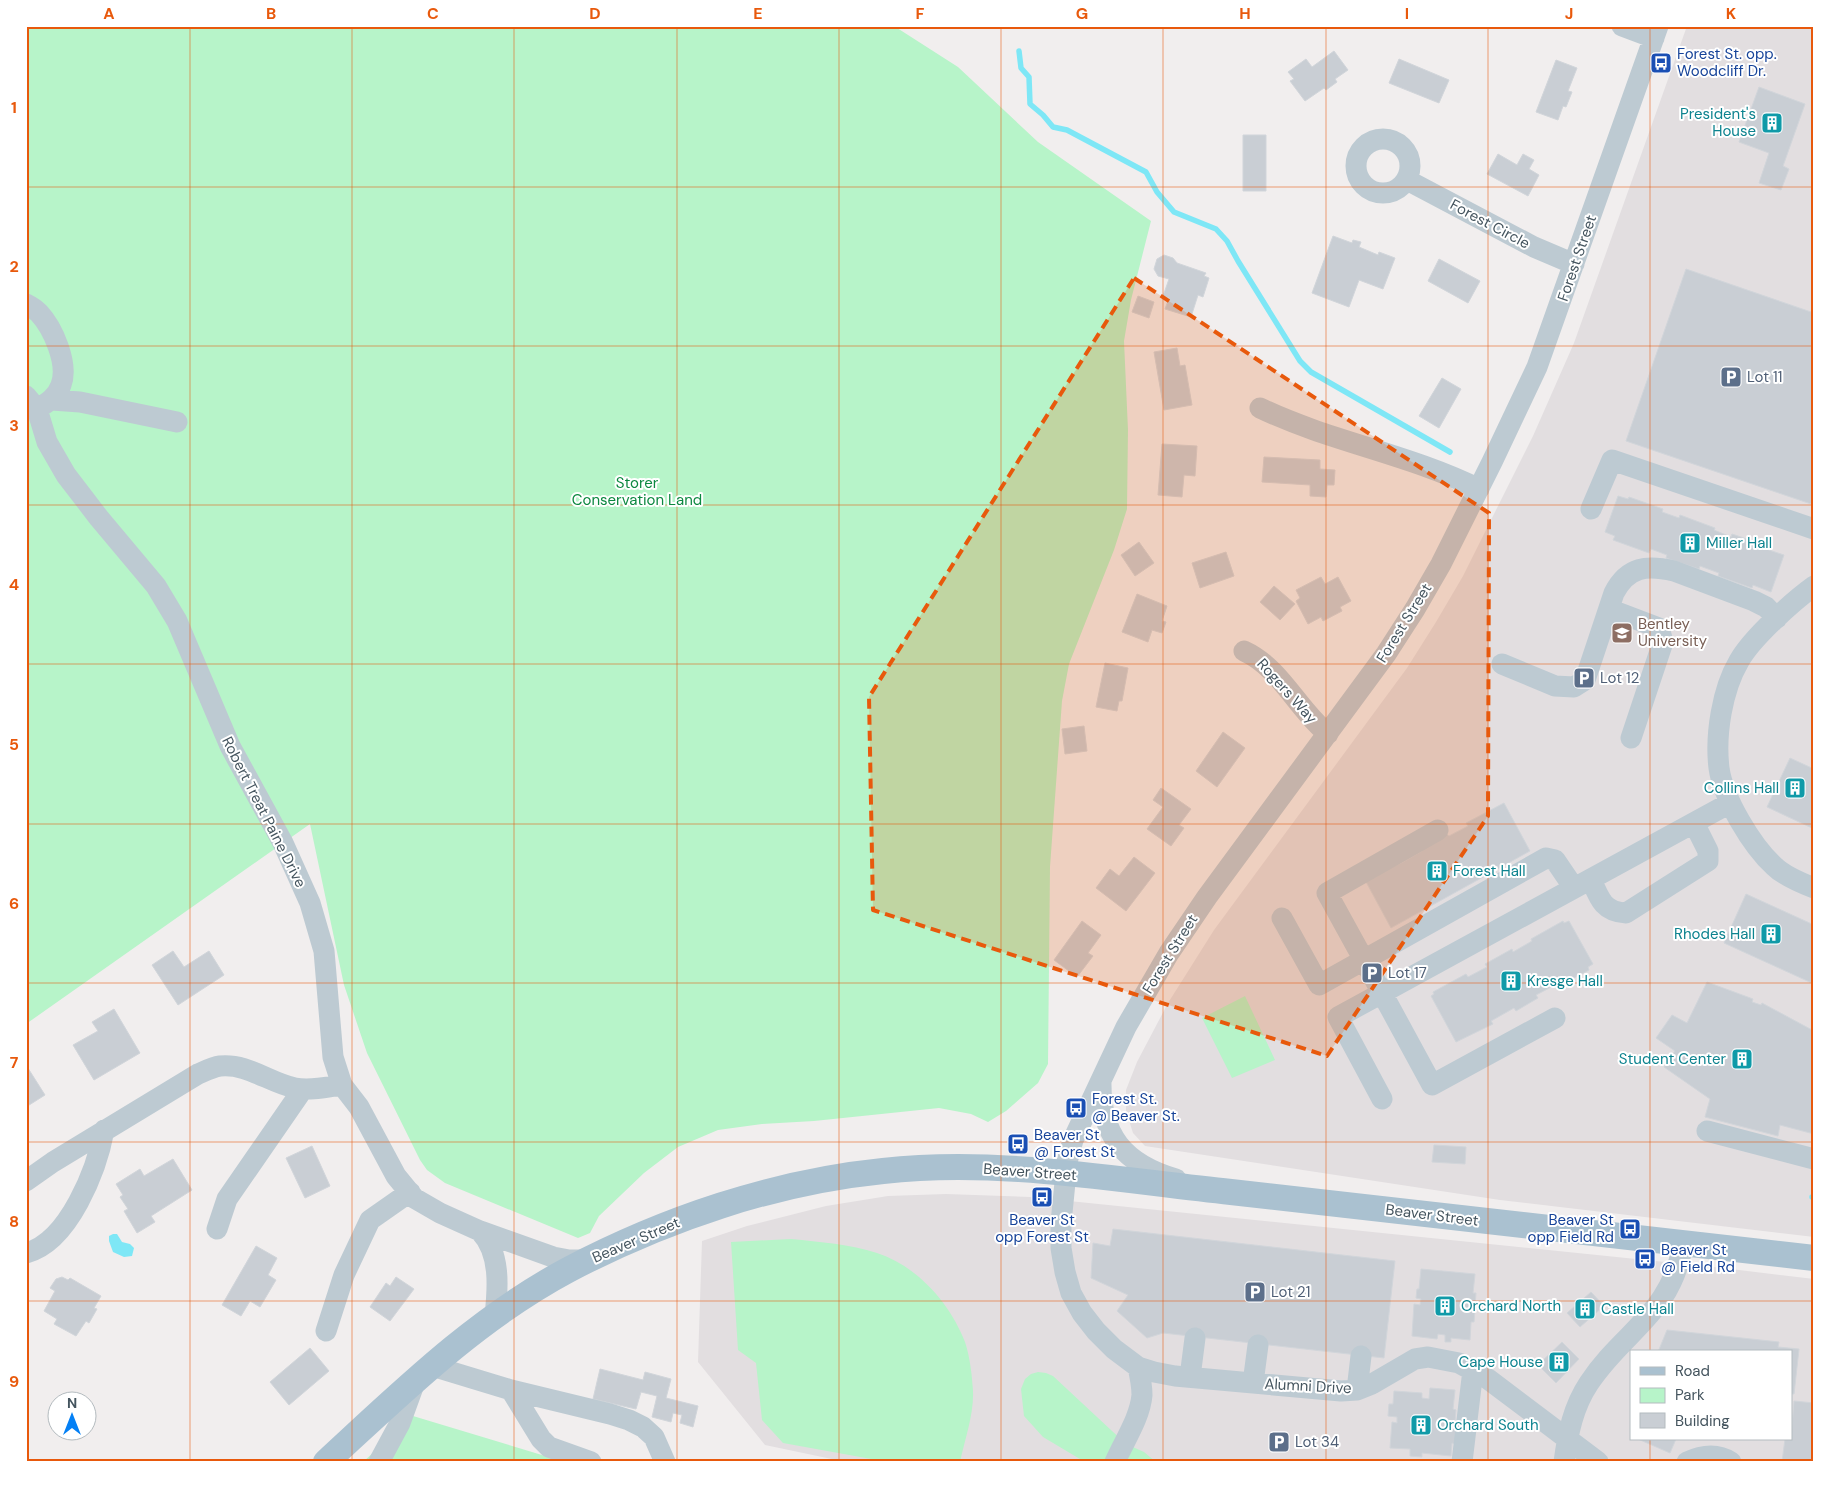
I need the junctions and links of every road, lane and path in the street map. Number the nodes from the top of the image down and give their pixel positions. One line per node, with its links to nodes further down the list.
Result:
1 (1622, 26): 2 (street)
2 (1656, 32): 4 (street, Forest Street)
3 (1407, 180): 4 (street, Forest Circle)
4 (1574, 264): 9 (street, Forest Street)
5 (26, 304): 6 (street)
6 (38, 402): 8 (street); 29 (street, Robert Treat Paine Drive)
7 (1260, 408): 9 (street)
8 (177, 422)
9 (1479, 489): 17 (street, Forest Street)
10 (1591, 509): 11 (street)
11 (1814, 529)
12 (1814, 586): 14 (street)
13 (1609, 609): 14 (street); 16 (street); 18 (street)
14 (1777, 618): 19 (street)
15 (1244, 651): 17 (street, Rogers Way)
16 (1502, 664)
17 (1328, 734): 28 (street, Forest Street)
18 (1631, 738)
19 (1730, 803): 20 (street); 23 (street)
20 (1694, 823): 22 (street); 22 (street)
21 (1438, 830): 25 (street)
22 (1583, 884): 25 (street); 26 (street)
23 (1814, 888)
24 (1282, 918): 25 (street)
25 (1364, 960): 26 (street)
26 (1382, 993): 27 (street); 31 (street)
27 (1555, 1018)
28 (1101, 1078): 35 (street, Forest Street); 38 (street)
29 (342, 1085): 30 (street); 37 (street, Robert Treat Paine Drive)
30 (303, 1088): 32 (street); 39 (street)
31 (1382, 1099)
32 (104, 1130): 36 (street); 42 (street)
33 (1707, 1130): 34 (street)
34 (1814, 1159)
35 (1066, 1174): 38 (main road, Beaver Street); 44 (main road, Beaver Street); 50 (street, Forest Street)
36 (26, 1181)
37 (410, 1192): 40 (street, Robert Treat Paine Drive); 46 (street)
38 (1230, 1192): 41 (main road, Beaver Street)
39 (217, 1230)
40 (480, 1231): 44 (street, Robert Treat Paine Drive); 45 (street)
41 (1683, 1243): 43 (main road, Beaver Street); 57 (street)
42 (26, 1253)
43 (1814, 1258)
44 (588, 1260): 45 (main road, Beaver Street)
45 (495, 1316): 52 (main road, Beaver Street)
46 (326, 1331)
47 (1195, 1338): 53 (street)
48 (1258, 1345): 54 (street)
49 (1361, 1356): 56 (street)
50 (1138, 1367): 53 (street, Alumni Drive); 62 (street)
51 (1473, 1370): 56 (street, Alumni Drive); 57 (street, Alumni Drive); 63 (street)
52 (424, 1372): 55 (street); 58 (main road, Beaver Street); 59 (street)
53 (1190, 1377): 54 (street, Alumni Drive)
54 (1253, 1383): 56 (street, Alumni Drive)
55 (511, 1390): 60 (street); 61 (street)
56 (1357, 1390)
57 (1567, 1439): 64 (street); 65 (street, Alumni Drive)
58 (326, 1462)
59 (379, 1462)
60 (591, 1462)
61 (665, 1462)
62 (1115, 1462)
63 (1462, 1462)
64 (1564, 1462)
65 (1598, 1462)
66 (1687, 1462): 67 (street)
67 (1731, 1462)

